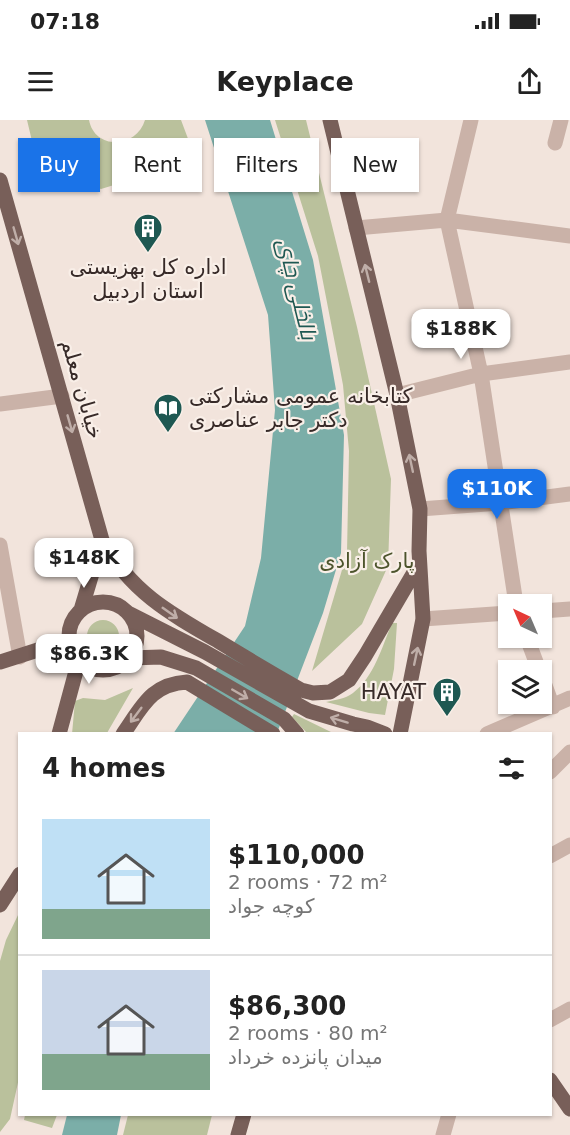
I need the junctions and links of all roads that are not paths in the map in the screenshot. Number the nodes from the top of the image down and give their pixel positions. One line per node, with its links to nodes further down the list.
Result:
1 (330, 120): 8 (main road)
2 (471, 120): 7 (street)
3 (561, 120): 4 (street)
4 (555, 144)
5 (0, 180): 6 (main road, خیابان معلم)
6 (4, 206): 13 (main road, خیابان معلم, one-way to 13)
7 (447, 220): 8 (street); 9 (street); 11 (street)
8 (356, 228): 12 (main road, one-way to 8)
9 (570, 236)
10 (570, 362): 11 (street)
11 (481, 374): 12 (street); 16 (street)
12 (397, 394): 17 (main road, one-way to 12)
13 (62, 396): 14 (street); 18 (main road, خیابان معلم, one-way to 18)
14 (0, 404)
15 (570, 494): 16 (street)
16 (500, 503): 17 (street); 21 (street)
17 (420, 509): 20 (main road)
18 (102, 540): 23 (main road); 29 (main road, خیابان معلم, one-way to 29)
19 (0, 545): 30 (street)
20 (420, 563): 27 (main road); 34 (main road)
21 (514, 594)
22 (570, 609): 24 (street)
23 (81, 610): 25 (main road); 28 (main road)
24 (552, 610)
25 (130, 614): 29 (main road); 31 (main road)
26 (498, 614): 27 (street)
27 (423, 619): 42 (main road, one-way to 27)
28 (69, 640): 30 (main road); 32 (main road)
29 (209, 646): 34 (main road)
30 (20, 657): 33 (main road)
31 (130, 658): 32 (main road); 40 (main road, one-way to 40)
32 (79, 660): 37 (main road)
33 (0, 662)
34 (298, 696): 41 (main road, one-way to 34)
35 (570, 698): 36 (street)
36 (553, 707): 43 (street)
37 (60, 732)
38 (124, 732): 39 (main road, one-way to 38)
39 (270, 732)
40 (295, 732)
41 (380, 732)
42 (400, 732)
43 (492, 732)
44 (570, 752): 45 (street)
45 (552, 770)
46 (570, 845): 47 (street)
47 (552, 855)
48 (18, 877): 49 (main road)
49 (0, 905)
50 (570, 1009): 51 (street)
51 (552, 1019)
52 (552, 1083): 53 (main road)
53 (570, 1109)
54 (243, 1116): 56 (main road)
55 (448, 1116): 57 (street)
56 (238, 1135)
57 (443, 1135)

